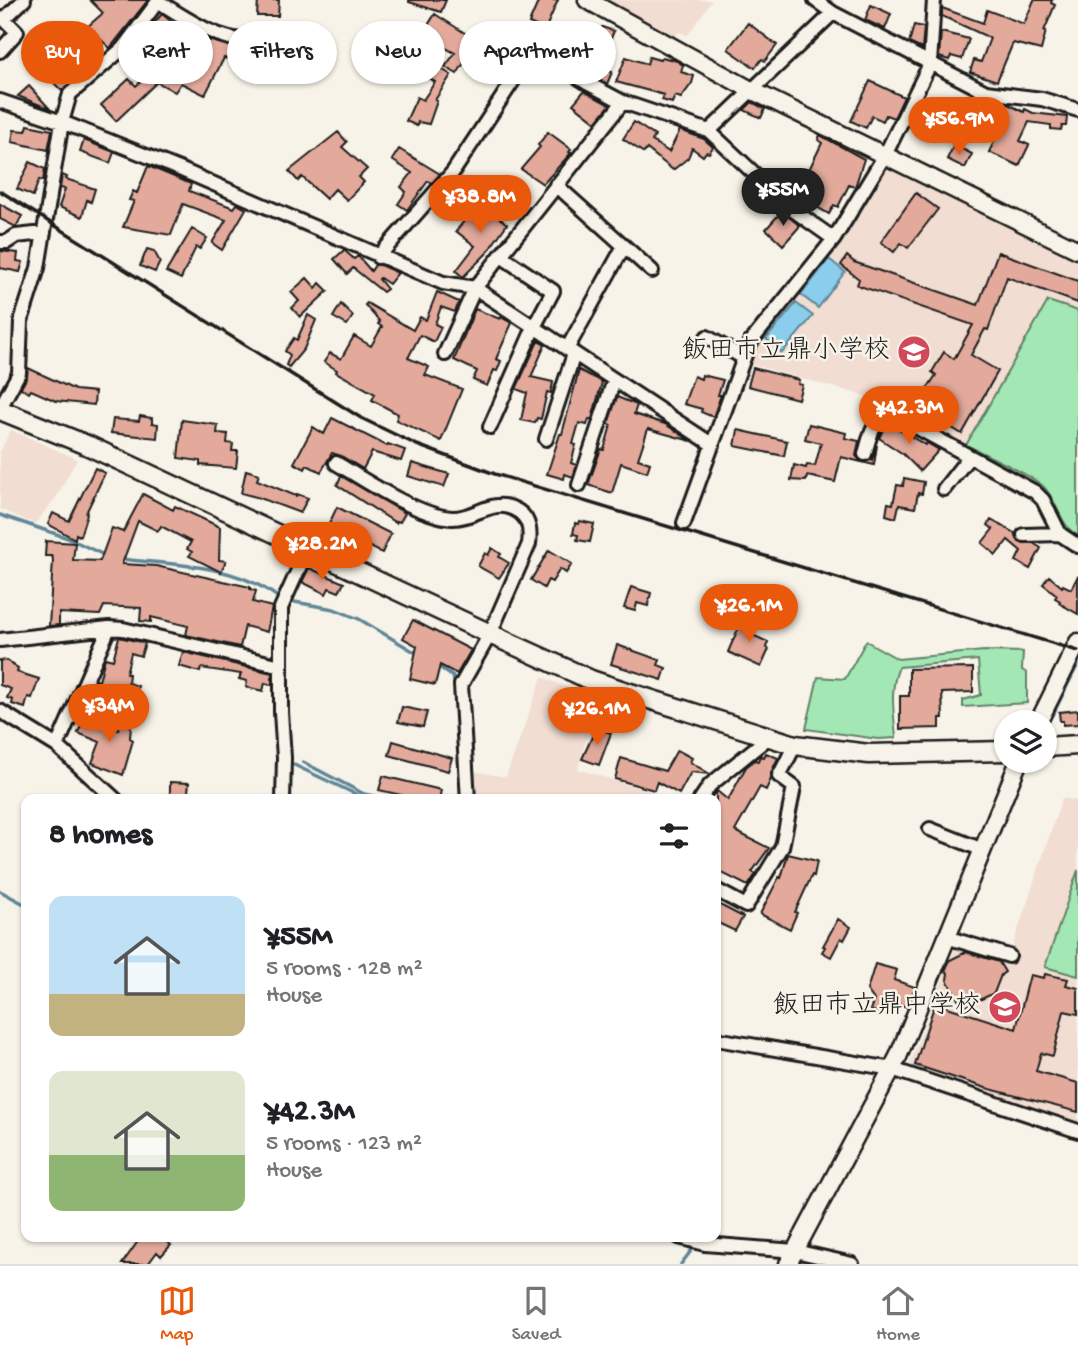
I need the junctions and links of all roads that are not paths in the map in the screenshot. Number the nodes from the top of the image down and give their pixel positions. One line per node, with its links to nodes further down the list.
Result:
1 (24, 0): 8 (street)
2 (587, 0): 10 (street)
3 (814, 0): 6 (street)
4 (934, 0): 9 (street)
5 (159, 1): 7 (street); 14 (street)
6 (833, 13): 9 (street); 10 (street)
7 (227, 35)
8 (0, 51)
9 (930, 64): 13 (street); 16 (street)
10 (751, 90): 15 (street); 16 (street)
11 (0, 101): 14 (street)
12 (623, 102): 15 (street); 17 (street); 24 (street)
13 (1078, 110)
14 (62, 122): 18 (street); 24 (street)
15 (709, 131): 19 (street)
16 (885, 155): 19 (street); 22 (street)
17 (556, 185): 21 (street); 23 (street)
18 (44, 233): 20 (street); 33 (street)
19 (834, 239): 31 (street)
20 (0, 242)
21 (624, 246): 25 (street); 29 (street)
22 (1078, 250)
23 (501, 256): 26 (street); 27 (street)
24 (378, 257): 26 (street)
25 (652, 271)
26 (475, 288): 27 (street); 30 (street)
27 (534, 327): 29 (street); 34 (street)
28 (706, 338): 31 (street)
29 (571, 351): 32 (street); 35 (street)
30 (445, 354)
31 (744, 358): 36 (street)
32 (614, 380): 36 (street); 40 (street)
33 (0, 409): 46 (main road)
34 (490, 427)
35 (547, 439)
36 (713, 445): 42 (street)
37 (865, 454): 38 (street)
38 (969, 457): 41 (street); 43 (street)
39 (337, 463): 48 (street)
40 (579, 485)
41 (944, 489)
42 (684, 523)
43 (1060, 534): 44 (street); 45 (street)
44 (1024, 535)
45 (1078, 545)
46 (308, 548): 48 (main road); 51 (street)
47 (110, 628): 49 (street); 51 (street); 57 (street)
48 (490, 634): 54 (main road); 63 (street)
49 (0, 640)
50 (1078, 642): 52 (street)
51 (281, 666): 62 (street)
52 (1044, 710)
53 (0, 711): 57 (street)
54 (769, 737): 55 (main road); 64 (street)
55 (795, 745): 59 (main road); 67 (street)
56 (1078, 745): 58 (main road)
57 (57, 746): 61 (street)
58 (1057, 746)
59 (994, 751)
60 (1014, 773): 66 (street)
61 (109, 794)
62 (283, 794)
63 (468, 794)
64 (703, 794)
65 (930, 829): 66 (street)
66 (983, 850): 68 (street)
67 (721, 893)
68 (946, 937): 69 (street); 71 (street)
69 (1009, 956)
70 (721, 1040): 71 (street)
71 (892, 1069): 72 (street); 74 (street)
72 (1078, 1131)
73 (698, 1242): 74 (street)
74 (792, 1258): 75 (street)
75 (852, 1264)

